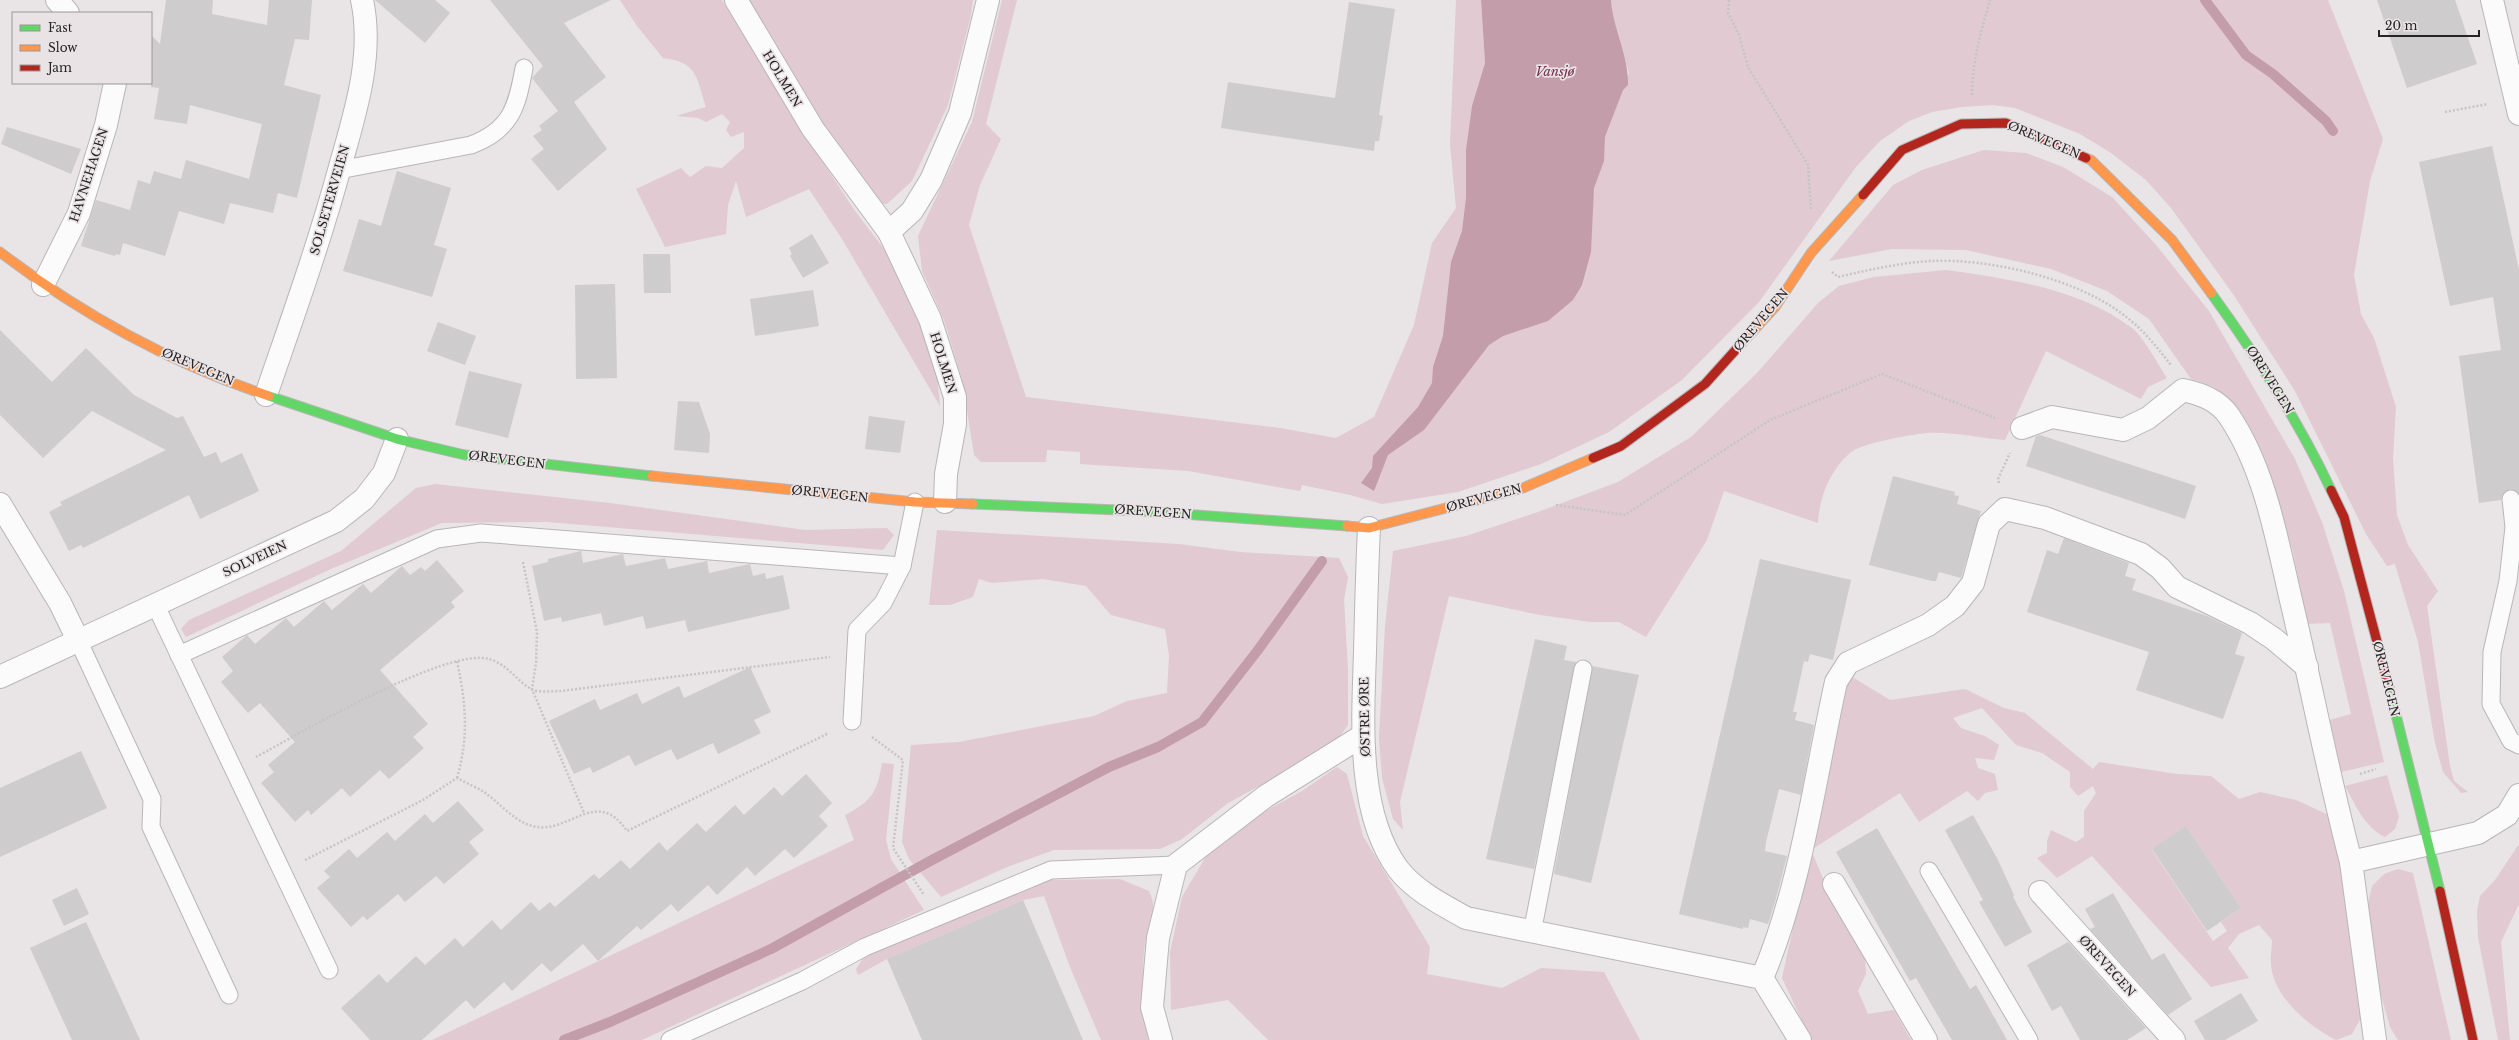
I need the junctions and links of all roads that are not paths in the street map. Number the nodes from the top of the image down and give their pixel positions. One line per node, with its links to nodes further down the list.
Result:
1 (57, 0): 6 (street)
2 (362, 0): 10 (street, SOLSETERVEIEN)
3 (736, 0): 11 (street, HOLMEN)
4 (988, 0): 11 (street)
5 (2492, 0): 9 (street)
6 (67, 12)
7 (524, 68): 10 (lane)
8 (115, 84): 13 (street, HAVNEHAGEN)
9 (2519, 114)
10 (339, 170): 14 (street, SOLSETERVEIEN)
11 (889, 232): 19 (street, HOLMEN)
12 (0, 252): 13 (street, ØREVEGEN)
13 (43, 285): 14 (street, ØREVEGEN)
14 (266, 395): 16 (street, ØREVEGEN)
15 (2022, 428): 26 (street)
16 (397, 438): 18 (street, ØREVEGEN); 23 (street, SOLVEIEN)
17 (2511, 499): 31 (lane)
18 (915, 502): 19 (street, ØREVEGEN); 22 (lane)
19 (945, 502): 21 (street, ØREVEGEN)
20 (0, 504): 24 (street)
21 (1369, 528): 30 (street, ØSTRE ØRE); 33 (street, ØREVEGEN)
22 (902, 566): 25 (lane); 29 (lane)
23 (155, 604): 24 (street, SOLVEIEN); 25 (lane)
24 (78, 640): 28 (street, SOLVEIEN); 42 (lane)
25 (179, 655): 40 (lane)
26 (2306, 667): 34 (street); 41 (street)
27 (1584, 669): 39 (lane)
28 (0, 677)
29 (852, 721)
30 (1362, 736): 35 (street); 39 (street, ØSTRE ØRE)
31 (2519, 745)
32 (2519, 795): 33 (street)
33 (2430, 844): 34 (street); 50 (street, ØREVEGEN)
34 (2351, 862): 49 (street)
35 (1176, 865): 43 (lane); 44 (street)
36 (1929, 871): 47 (lane)
37 (1834, 884): 46 (street)
38 (2040, 892): 48 (street, ØREVEGEN)
39 (1532, 933): 41 (street, ØSTRE ØRE)
40 (329, 970)
41 (1762, 978): 45 (street)
42 (229, 995)
43 (670, 1040)
44 (1162, 1040)
45 (1800, 1040)
46 (1926, 1040)
47 (2029, 1040)
48 (2174, 1040)
49 (2375, 1040)
50 (2473, 1040)

